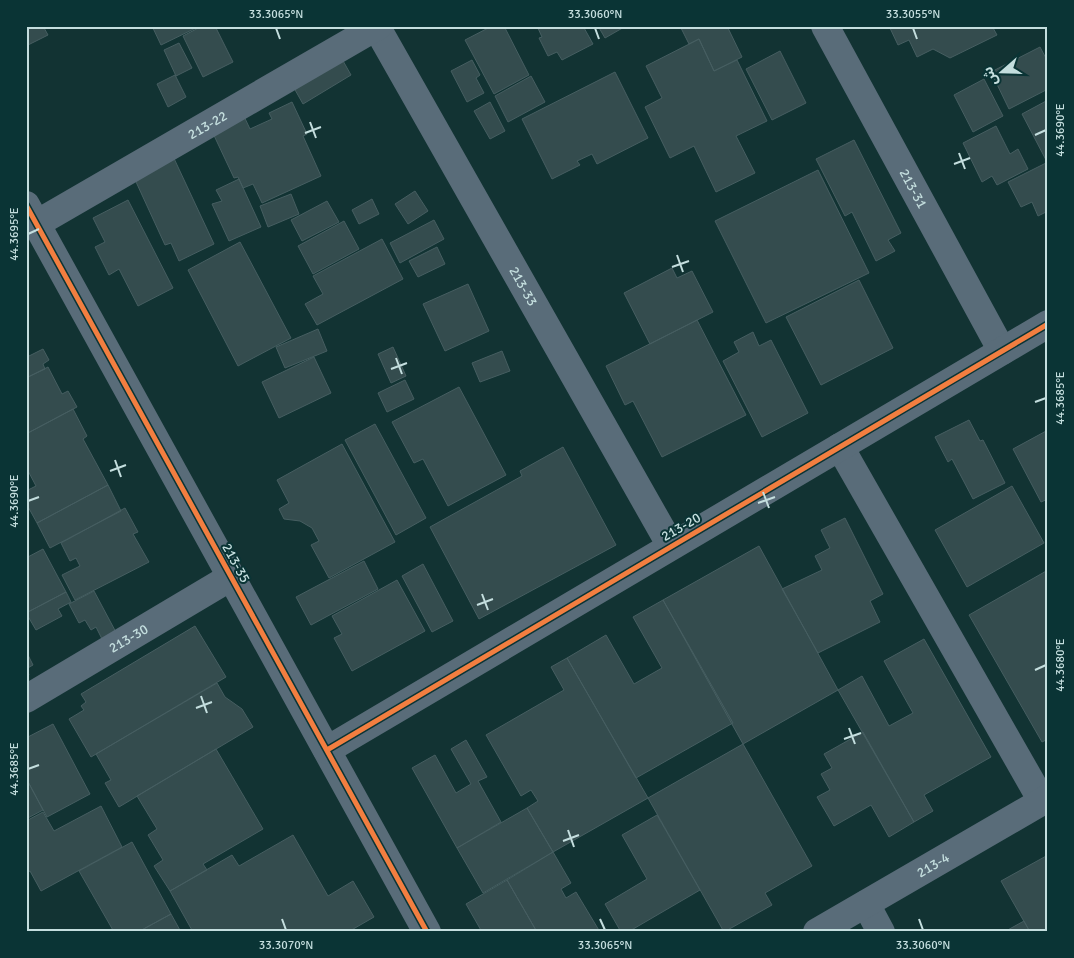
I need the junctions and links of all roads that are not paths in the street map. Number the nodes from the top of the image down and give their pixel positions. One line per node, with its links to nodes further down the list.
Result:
1 (377, 26): 3 (street, 213-22); 7 (street, 213-33)
2 (825, 26): 5 (street, 213-31)
3 (31, 214): 8 (street, 213-35)
4 (1048, 324): 5 (street, 213-20)
5 (1002, 351): 6 (street, 213-20)
6 (840, 447): 7 (street, 213-20); 11 (street)
7 (671, 546): 10 (street, 213-20)
8 (231, 577): 9 (street, 213-30); 10 (street, 213-35)
9 (26, 700)
10 (327, 750): 13 (street, 213-35)
11 (1045, 800): 12 (street, 213-4)
12 (866, 904): 14 (street, 213-4); 15 (street)
13 (427, 932)
14 (817, 932)
15 (881, 932)

